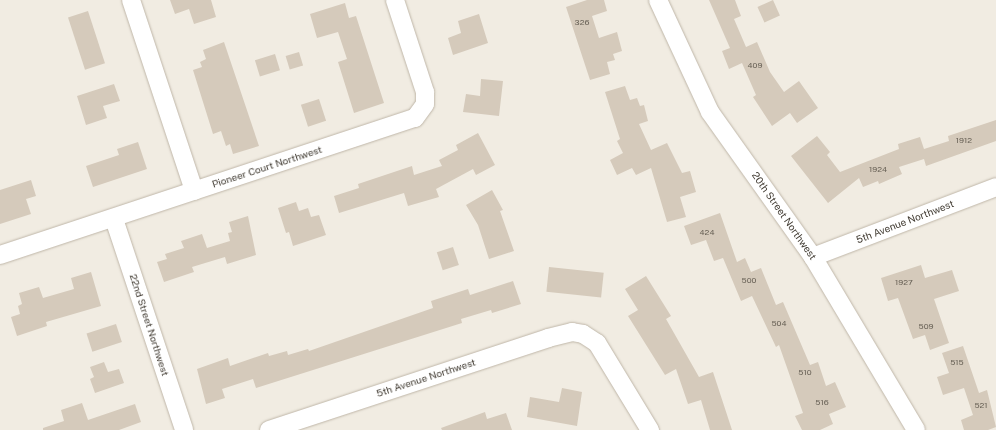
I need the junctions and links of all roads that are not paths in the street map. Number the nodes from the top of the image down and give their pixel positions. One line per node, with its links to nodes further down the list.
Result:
1 (131, 0): 5 (street)
2 (395, 0): 5 (street, Pioneer Court Northwest)
3 (658, 0): 8 (street, 20th Street Northwest)
4 (996, 187): 8 (street, 5th Avenue Northwest)
5 (194, 191): 6 (street, Pioneer Court Northwest)
6 (114, 219): 7 (street, Pioneer Court Northwest); 9 (street, 22nd Street Northwest)
7 (0, 256)
8 (813, 257): 12 (street, 20th Street Northwest)
9 (184, 430)
10 (270, 430): 11 (street, 5th Avenue Northwest)
11 (650, 430)
12 (916, 430)

